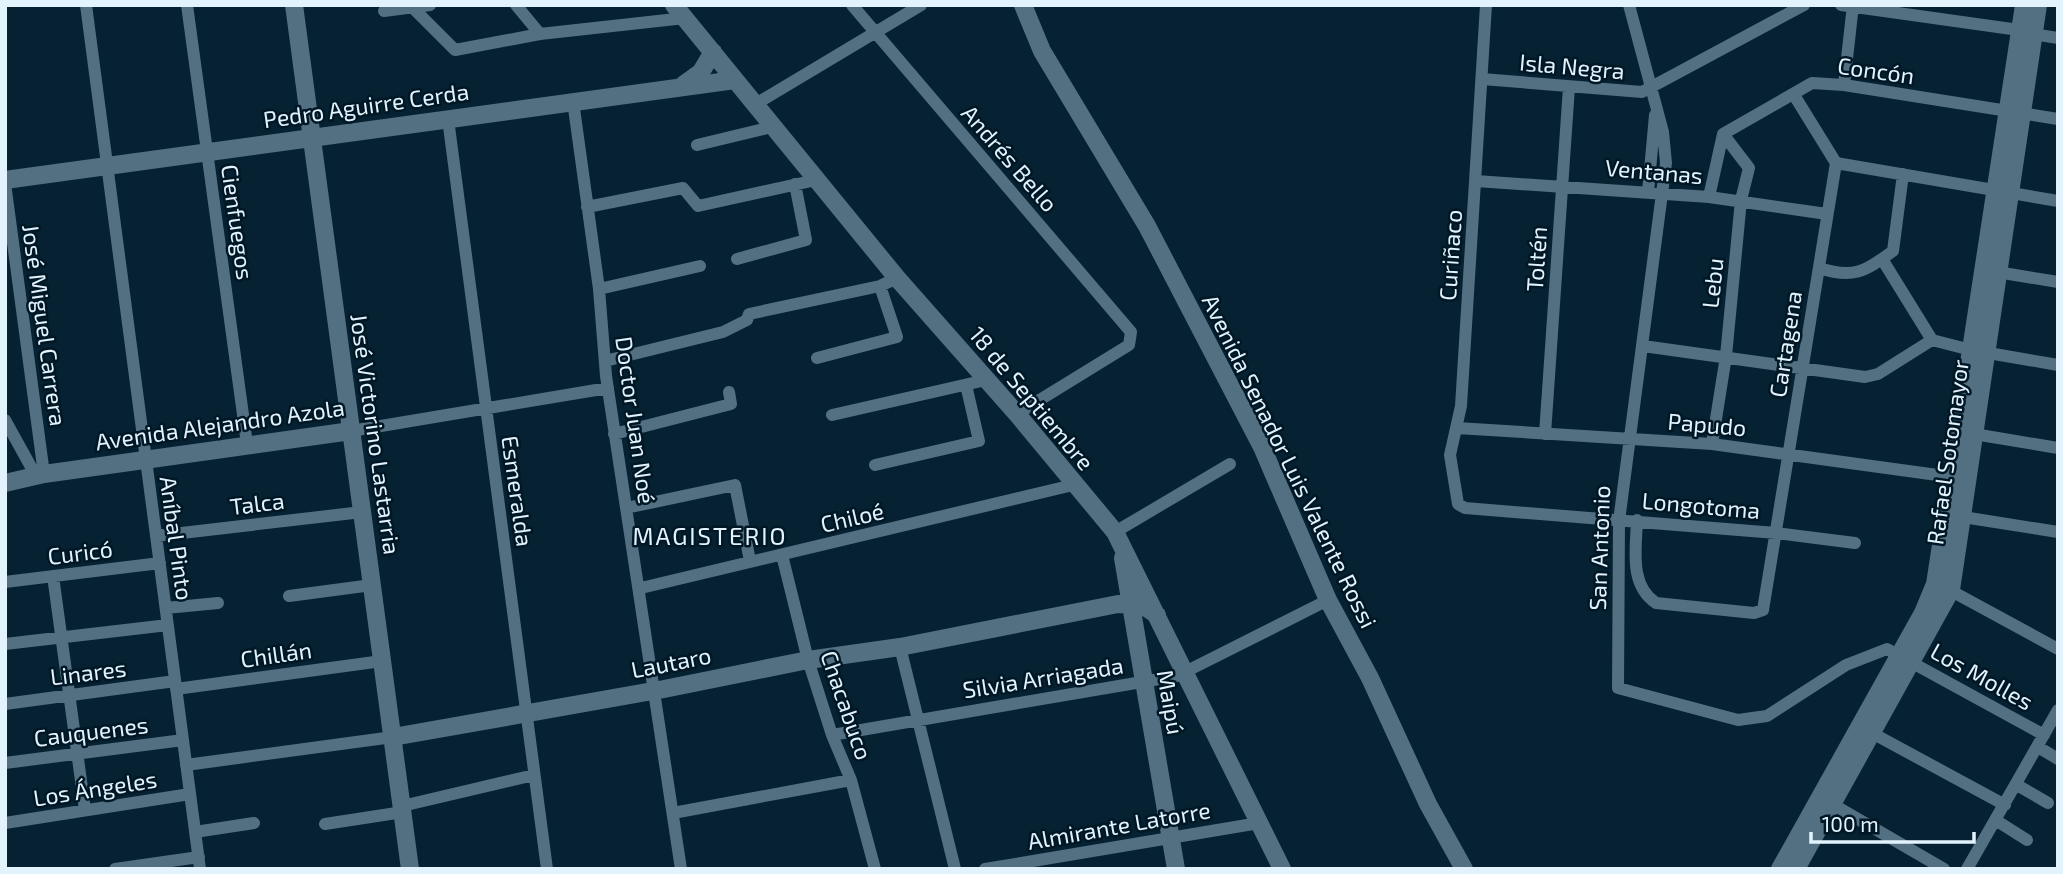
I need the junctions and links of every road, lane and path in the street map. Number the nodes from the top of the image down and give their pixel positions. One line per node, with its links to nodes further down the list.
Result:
1 (86, 5): 41 (street, Aníbal Pinto)
2 (187, 5): 39 (street, Cienfuegos)
3 (294, 5): 37 (main road, José Victorino Lastarria)
4 (430, 5): 15 (street)
5 (516, 5): 20 (street)
6 (852, 5): 19 (street, Andrés Bello)
7 (921, 5): 19 (street)
8 (1023, 5): 117 (main road, Avenida Senador Luis Valente Rossi)
9 (1486, 5): 23 (street, Curiñaco)
10 (1629, 5): 28 (street, San Antonio)
11 (1804, 5): 28 (street, Isla Negra)
12 (2024, 5): 18 (main road, Rafael Sotomayor)
13 (2038, 5): 18 (main road, Rafael Sotomayor)
14 (1849, 6): 18 (street); 25 (street)
15 (414, 8): 16 (street); 20 (street)
16 (384, 10)
17 (680, 12): 20 (street); 22 (main road, 18 de Septiembre)
18 (2025, 32): 21 (street); 32 (main road, Rafael Sotomayor)
19 (875, 33): 31 (street); 77 (street, Andrés Bello)
20 (540, 34)
21 (2058, 38)
22 (713, 52): 24 (main road, 18 de Septiembre); 26 (main road)
23 (1482, 79): 27 (street, Isla Negra); 44 (street, Curiñaco)
24 (735, 80): 26 (main road, Pedro Aguirre Cerda); 31 (main road, 18 de Septiembre)
25 (1844, 85): 29 (street, Concón); 32 (street, Concón)
26 (680, 86): 30 (main road, Pedro Aguirre Cerda)
27 (1569, 87): 28 (street, Isla Negra); 47 (street, Toltén)
28 (1651, 87): 48 (street, San Antonio)
29 (1794, 95): 36 (street, Concón); 40 (street)
30 (573, 101): 33 (main road, Pedro Aguirre Cerda); 53 (street, Doctor Juan Noé)
31 (754, 105): 35 (main road, 18 de Septiembre)
32 (2014, 112): 34 (street, Concón); 49 (main road, Rafael Sotomayor)
33 (448, 119): 37 (main road, Pedro Aguirre Cerda); 76 (street, Esmeralda)
34 (2058, 119)
35 (772, 127): 38 (street); 43 (main road, 18 de Septiembre)
36 (1723, 134): 50 (street); 51 (street, Lebu)
37 (312, 138): 39 (main road, Pedro Aguirre Cerda); 81 (main road, José Victorino Lastarria)
38 (697, 145)
39 (207, 153): 41 (main road, Pedro Aguirre Cerda); 86 (street, Cienfuegos)
40 (1836, 163): 42 (street); 54 (street, Cartagena)
41 (107, 167): 45 (main road, Pedro Aguirre Cerda); 90 (street, Aníbal Pinto)
42 (1903, 174): 49 (street); 56 (street)
43 (816, 180): 46 (street); 60 (main road, 18 de Septiembre)
44 (1476, 181): 47 (street, Ventanas); 80 (street, Curiñaco)
45 (5, 182): 93 (street, José Miguel Carrera)
46 (795, 184): 53 (street); 55 (street)
47 (1562, 185): 48 (street, Ventanas); 83 (street, Toltén)
48 (1655, 192): 50 (street, Ventanas); 65 (street, San Antonio)
49 (2003, 192): 52 (street); 59 (main road, Rafael Sotomayor); 66 (main road, Rafael Sotomayor)
50 (1709, 197): 51 (street, Ventanas)
51 (1741, 200): 54 (street, Ventanas); 67 (street, Lebu)
52 (2058, 201)
53 (587, 207): 63 (street, Doctor Juan Noé)
54 (1828, 214): 58 (street, Cartagena)
55 (737, 259)
56 (1882, 259): 58 (street); 64 (street)
57 (700, 266): 63 (street)
58 (1819, 268): 71 (street, Cartagena)
59 (1997, 272): 61 (street); 66 (main road, Rafael Sotomayor)
60 (897, 278): 62 (street); 72 (main road, 18 de Septiembre)
61 (2058, 282)
62 (880, 286): 68 (street); 69 (street)
63 (598, 289): 69 (street, Doctor Juan Noé)
64 (1932, 340): 66 (street); 71 (street)
65 (1643, 346): 67 (street); 85 (street, San Antonio)
66 (1978, 351): 70 (street); 84 (main road, Rafael Sotomayor); 94 (main road, Rafael Sotomayor)
67 (1726, 356): 71 (street); 87 (street, Lebu)
68 (817, 358)
69 (605, 361): 74 (street, Doctor Juan Noé)
70 (2058, 365)
71 (1803, 367): 89 (street, Cartagena)
72 (986, 380): 73 (street); 77 (main road, 18 de Septiembre)
73 (966, 385): 78 (street); 92 (street)
74 (608, 388): 76 (street, Avenida Alejandro Azola); 82 (street, Doctor Juan Noé)
75 (729, 392): 82 (street)
76 (486, 409): 81 (street, Avenida Alejandro Azola); 138 (street, Esmeralda)
77 (1017, 414): 96 (main road, 18 de Septiembre)
78 (832, 415)
79 (5, 420): 93 (street)
80 (1457, 428): 83 (street, Papudo); 97 (street, Curiñaco)
81 (351, 431): 86 (main road, Avenida Alejandro Azola); 99 (main road, José Victorino Lastarria)
82 (614, 434): 98 (street, Doctor Juan Noé)
83 (1545, 434): 85 (street, Papudo)
84 (1974, 434): 88 (street); 100 (main road, Rafael Sotomayor)
85 (1627, 440): 87 (street, Papudo); 102 (street, San Antonio)
86 (247, 444): 90 (main road, Avenida Alejandro Azola)
87 (1712, 444): 89 (street, Papudo)
88 (2058, 448)
89 (1788, 453): 94 (street, Papudo); 104 (street, Cartagena)
90 (146, 460): 93 (main road, Avenida Alejandro Azola); 105 (street, Aníbal Pinto)
91 (1230, 464): 106 (street)
92 (876, 465)
93 (40, 475): 95 (main road, Avenida Alejandro Azola)
94 (1952, 477): 114 (main road, Rafael Sotomayor)
95 (5, 483)
96 (1073, 485): 106 (main road, 18 de Septiembre); 108 (street, Chiloé)
97 (1460, 505): 102 (street, Longotoma)
98 (626, 508): 109 (street); 115 (street, Doctor Juan Noé)
99 (362, 512): 105 (street, Talca); 113 (main road, José Victorino Lastarria)
100 (1963, 517): 103 (street); 114 (main road, Rafael Sotomayor)
101 (1637, 520): 102 (street, Longotoma); 104 (street, Longotoma); 121 (street, San Antonio)
102 (1619, 521): 128 (street, San Antonio)
103 (2058, 532)
104 (1776, 533): 107 (street, Longotoma); 121 (street, Cartagena)
105 (156, 536): 110 (street, Aníbal Pinto)
106 (1118, 538): 119 (main road, Maipú); 122 (main road, 18 de Septiembre)
107 (1855, 543)
108 (782, 555): 109 (street, Chiloé); 129 (street, Chacabuco)
109 (750, 561): 115 (street, Chiloé)
110 (160, 563): 111 (street, Curicó); 120 (street, Aníbal Pinto)
111 (53, 576): 112 (street, Curicó); 124 (street)
112 (5, 582)
113 (372, 585): 116 (street); 130 (main road, José Victorino Lastarria)
114 (1943, 587): 127 (street); 128 (main road, Rafael Sotomayor)
115 (640, 588): 134 (street, Doctor Juan Noé)
116 (289, 596)
117 (1328, 600): 131 (street, Silvia Arriagada); 178 (main road, Avenida Senador Luis Valente Rossi)
118 (218, 603): 120 (street)
119 (1130, 603): 122 (main road); 126 (main road, Lautaro); 132 (main road, Maipú)
120 (166, 608): 123 (street, Aníbal Pinto)
121 (1763, 610)
122 (1158, 617): 131 (main road, 18 de Septiembre)
123 (168, 625): 124 (street); 133 (street, Aníbal Pinto)
124 (61, 638): 125 (street); 135 (street)
125 (5, 644)
126 (900, 647): 129 (main road, Lautaro); 139 (street)
127 (2058, 649)
128 (1906, 658): 140 (main road, Rafael Sotomayor); 142 (street, Los Molles); 179 (main road, Rafael Sotomayor)
129 (808, 660): 134 (main road, Lautaro); 141 (street, Chacabuco)
130 (382, 661): 133 (street, Chillán); 143 (main road, José Victorino Lastarria)
131 (1186, 672): 132 (street, Silvia Arriagada); 163 (main road, 18 de Septiembre)
132 (1142, 682): 139 (street, Silvia Arriagada); 166 (main road, Maipú)
133 (176, 685): 135 (street, Linares); 144 (street, Aníbal Pinto)
134 (656, 691): 138 (main road, Lautaro); 159 (street, Doctor Juan Noé)
135 (69, 695): 136 (street, Linares); 146 (street)
136 (5, 704)
137 (2058, 710): 142 (street)
138 (526, 714): 143 (main road, Lautaro); 150 (street, Esmeralda)
139 (918, 718): 141 (street, Silvia Arriagada); 174 (street)
140 (1872, 733): 155 (main road, Rafael Sotomayor); 156 (street)
141 (832, 735): 151 (street, Chacabuco)
142 (2044, 735): 145 (street)
143 (393, 737): 149 (street, Lautaro); 157 (main road, José Victorino Lastarria)
144 (183, 740): 146 (street, Cauquenes); 149 (street, Aníbal Pinto)
145 (2038, 747): 147 (street); 152 (street)
146 (78, 754): 148 (street, Cauquenes); 158 (street)
147 (2058, 759)
148 (5, 763)
149 (186, 765): 153 (street, Aníbal Pinto)
150 (534, 775): 157 (street); 171 (street, Esmeralda)
151 (851, 780): 159 (street); 173 (street, Chacabuco)
152 (2017, 785): 154 (street); 156 (street)
153 (190, 794): 158 (street, Los Ángeles); 165 (street, Aníbal Pinto)
154 (2048, 803)
155 (1832, 804): 180 (main road, Rafael Sotomayor); 181 (street)
156 (2005, 805): 160 (street)
157 (402, 809): 164 (street); 170 (main road, José Victorino Lastarria)
158 (85, 810): 161 (street, Los Ángeles)
159 (673, 813): 172 (street, Doctor Juan Noé)
160 (1997, 821): 167 (street); 182 (street)
161 (5, 822)
162 (254, 823): 165 (street)
163 (1259, 823): 166 (street, Almirante Latorre); 177 (main road, 18 de Septiembre)
164 (325, 824)
165 (195, 832): 168 (street, Aníbal Pinto)
166 (1171, 837): 175 (street, Almirante Latorre); 176 (main road, Maipú)
167 (2027, 840)
168 (199, 863): 169 (street)
169 (115, 869)
170 (410, 869)
171 (547, 869)
172 (681, 869)
173 (875, 869)
174 (955, 869)
175 (985, 869)
176 (1176, 869)
177 (1282, 869)
178 (1464, 869)
179 (1780, 869)
180 (1796, 869)
181 (1944, 869)
182 (1967, 869)

